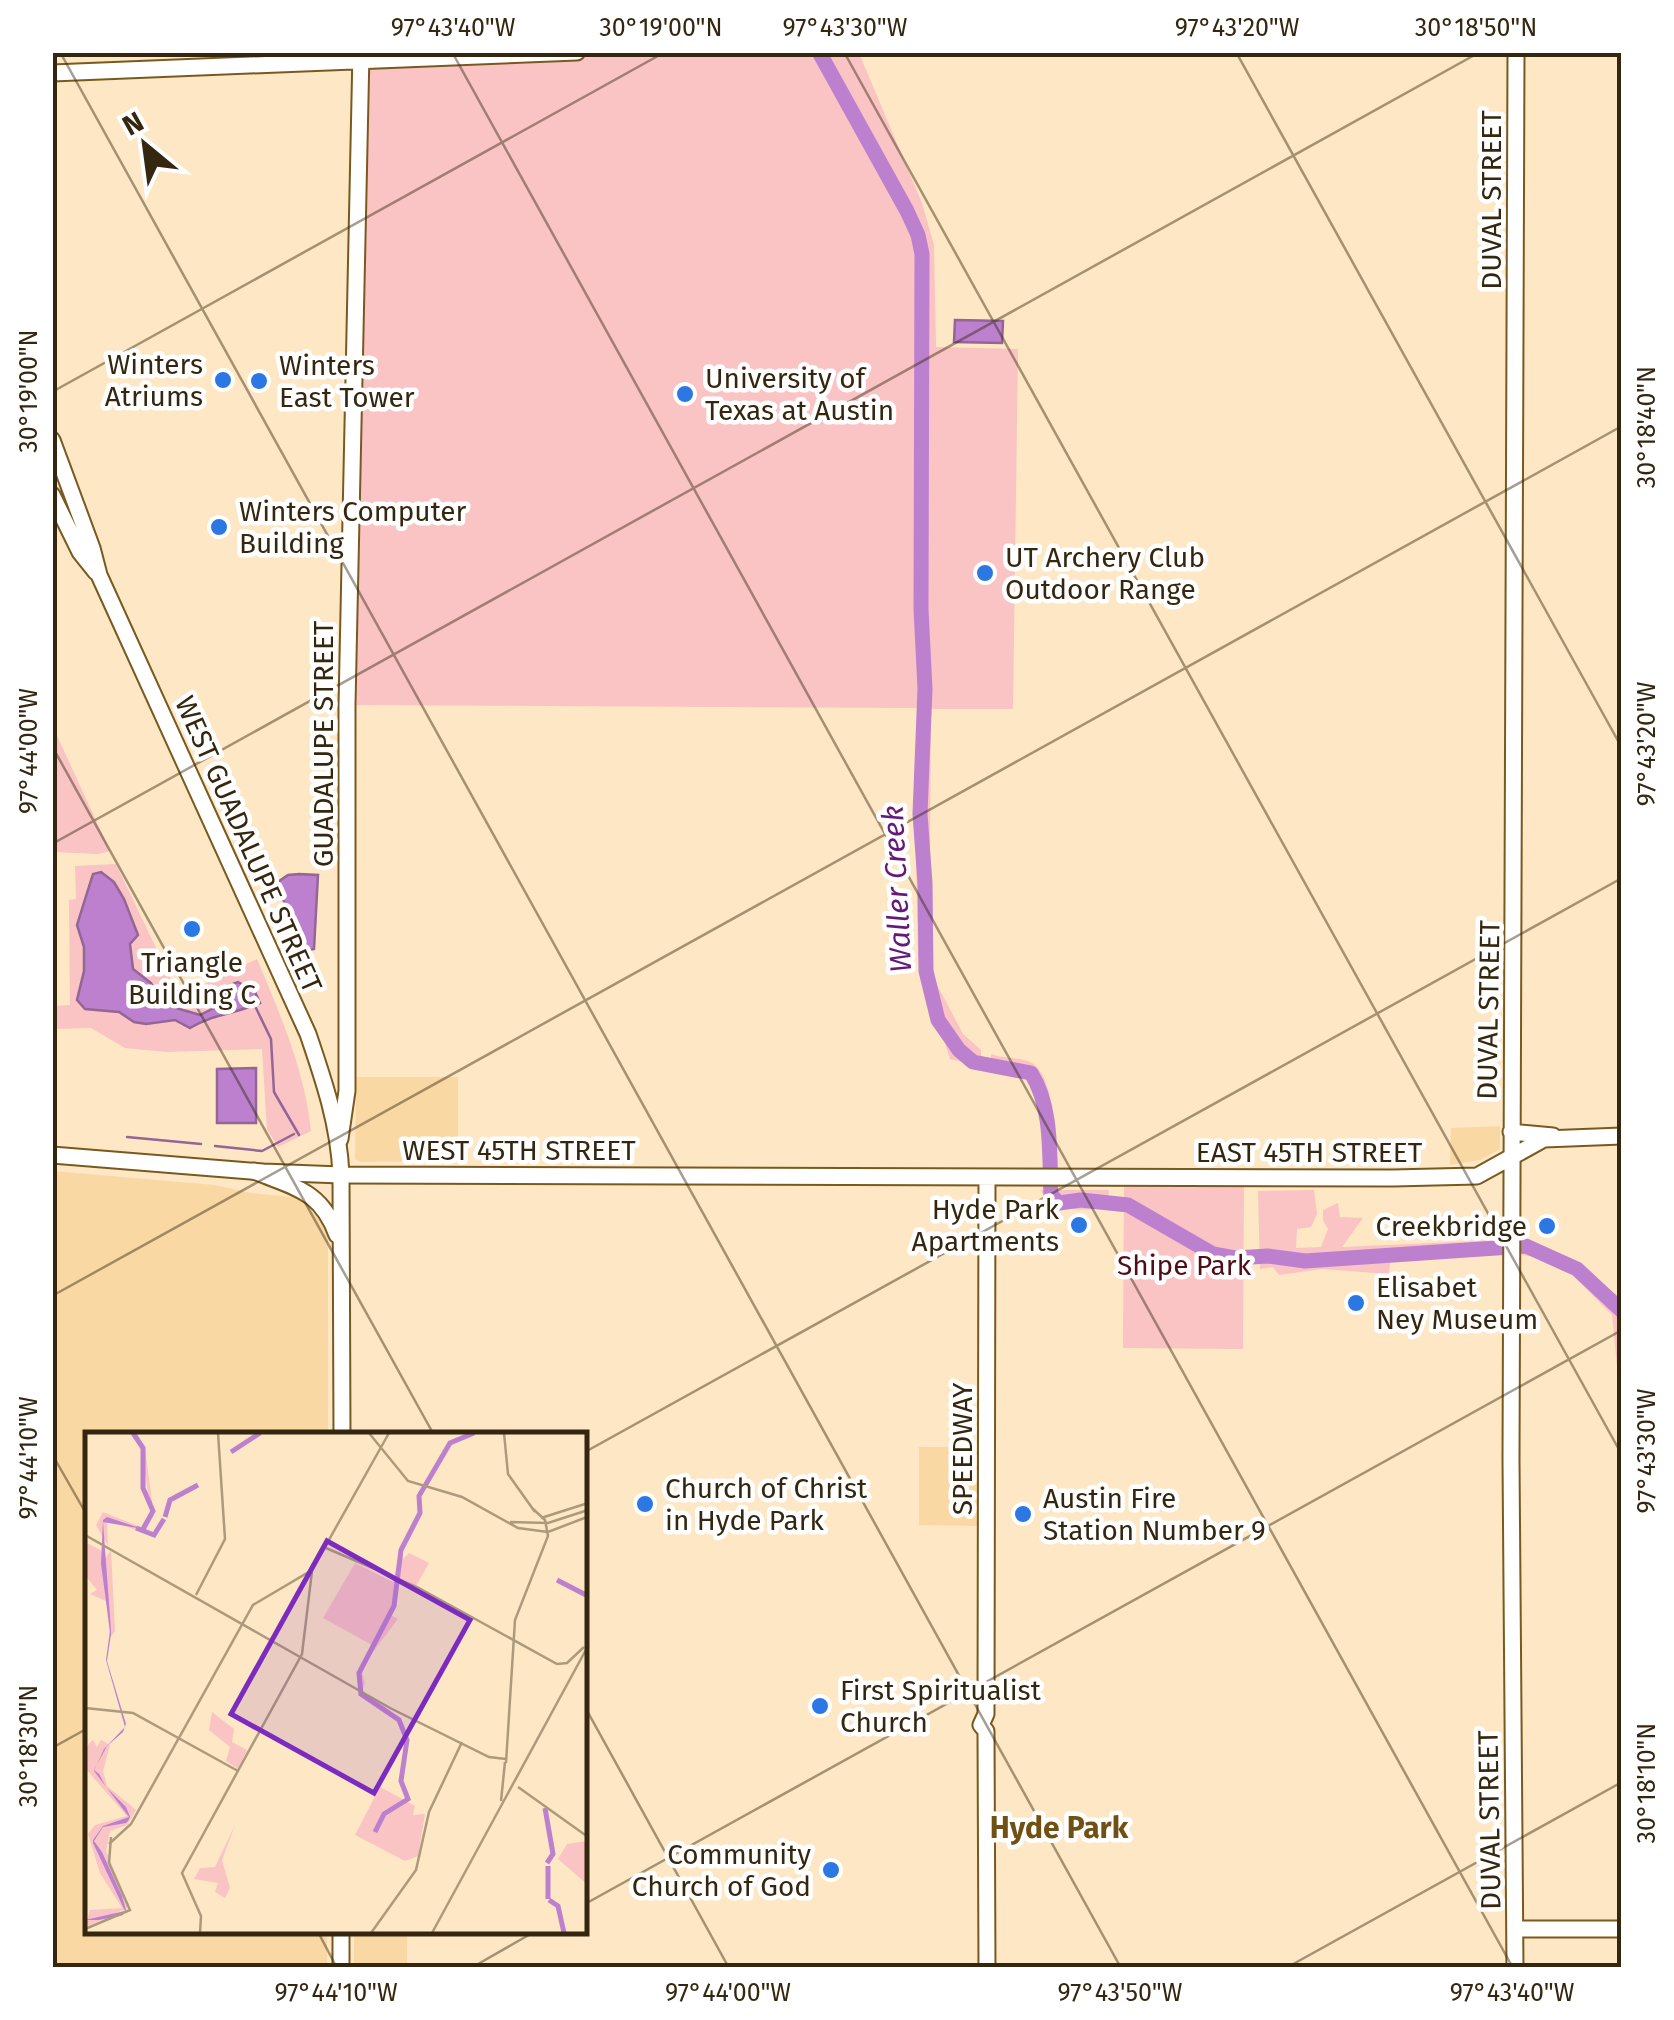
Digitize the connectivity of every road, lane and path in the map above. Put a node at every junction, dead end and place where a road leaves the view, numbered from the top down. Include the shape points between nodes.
1 (577, 52) edge
2 (1516, 52) edge
3 (360, 57) edge
4 (52, 73) edge
5 (52, 440) edge
6 (52, 494) edge
7 (99, 575) junction
8 (1512, 1132) junction
9 (1622, 1136) edge
10 (1557, 1137) junction
11 (340, 1140) junction
12 (52, 1154) edge
13 (1511, 1156) junction
14 (254, 1172) junction
15 (341, 1175) junction
16 (1477, 1176) junction
17 (987, 1177) junction
18 (1511, 1193) junction
19 (342, 1248) junction
20 (342, 1432) edge
21 (1515, 1929) junction
22 (1622, 1929) edge
23 (341, 1935) edge
24 (341, 1968) edge
25 (987, 1968) edge
26 (1516, 1968) edge

1 - 3 street
2 - 8 street, DUVAL STREET
3 - 4 street
3 - 11 street, GUADALUPE STREET via 348,1091
5 - 7 street, WEST GUADALUPE STREET
6 - 7 street, WEST GUADALUPE STREET
7 - 11 street, WEST GUADALUPE STREET via 308,1034
8 - 10 street
8 - 13 street, DUVAL STREET
9 - 10 street
10 - 13 street
11 - 15 street, GUADALUPE STREET
12 - 14 street, WEST 45TH STREET
13 - 16 street
13 - 18 street, DUVAL STREET
14 - 15 street, WEST 45TH STREET
14 - 19 street via 316,1198
15 - 17 street, WEST 45TH STREET
15 - 19 street, GUADALUPE STREET
16 - 17 street, EAST 45TH STREET
16 - 18 street
17 - 25 street, SPEEDWAY
18 - 21 street, DUVAL STREET
19 - 20 street, GUADALUPE STREET
21 - 22 street
21 - 26 street, DUVAL STREET
23 - 24 street

